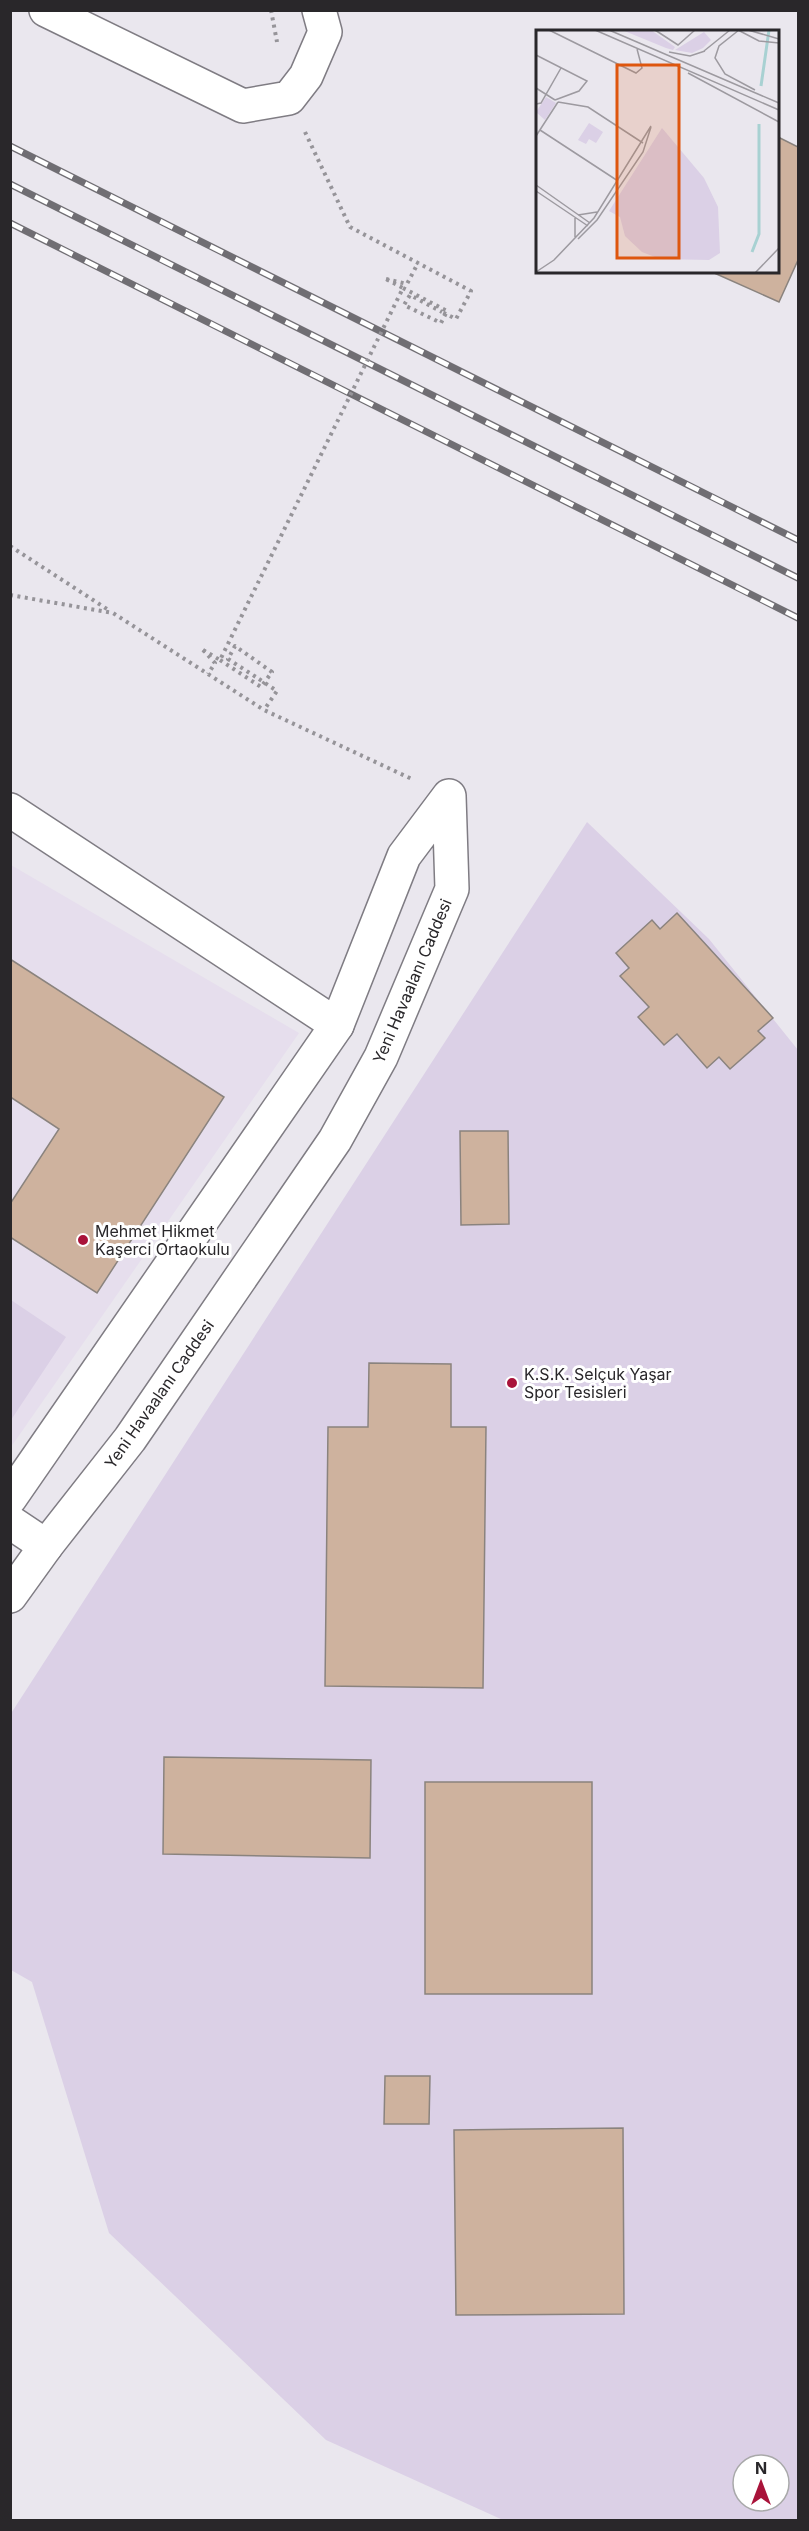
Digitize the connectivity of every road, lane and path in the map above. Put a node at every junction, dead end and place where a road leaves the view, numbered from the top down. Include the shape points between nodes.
1 (46, 10) edge
2 (271, 10) edge
3 (319, 10) edge
4 (289, 98) junction
5 (418, 263) junction
6 (404, 288) junction
7 (10, 546) edge
8 (10, 595) edge
9 (113, 613) junction
10 (220, 660) junction
11 (208, 674) junction
12 (264, 710) junction
13 (449, 796) junction
14 (10, 810) edge
15 (337, 1025) junction
16 (10, 1498) edge
17 (10, 1522) edge
18 (46, 1546) junction
19 (10, 1596) edge

1 - 4 street via 243,106
2 - 4 path
3 - 4 street via 325,32 306,76
4 - 5 path via 350,227
5 - 6 path, bridge via 407,284 386,279
5 - 6 path, bridge via 471,291 456,319 442,312 410,295 404,305 441,324 447,311
6 - 10 path, bridge
7 - 9 path
8 - 9 path
9 - 11 path
10 - 11 path, bridge via 202,650 215,663
10 - 12 path, bridge via 261,687 273,672 235,646 228,659 259,679 277,691
11 - 12 path
12 - 13 path
13 - 15 street via 404,856
13 - 18 street, Yeni Havaalanı Caddesi via 452,889 381,1056 335,1140 136,1430
14 - 15 street
15 - 16 street
17 - 18 street
18 - 19 street, Yeni Havaalanı Caddesi

